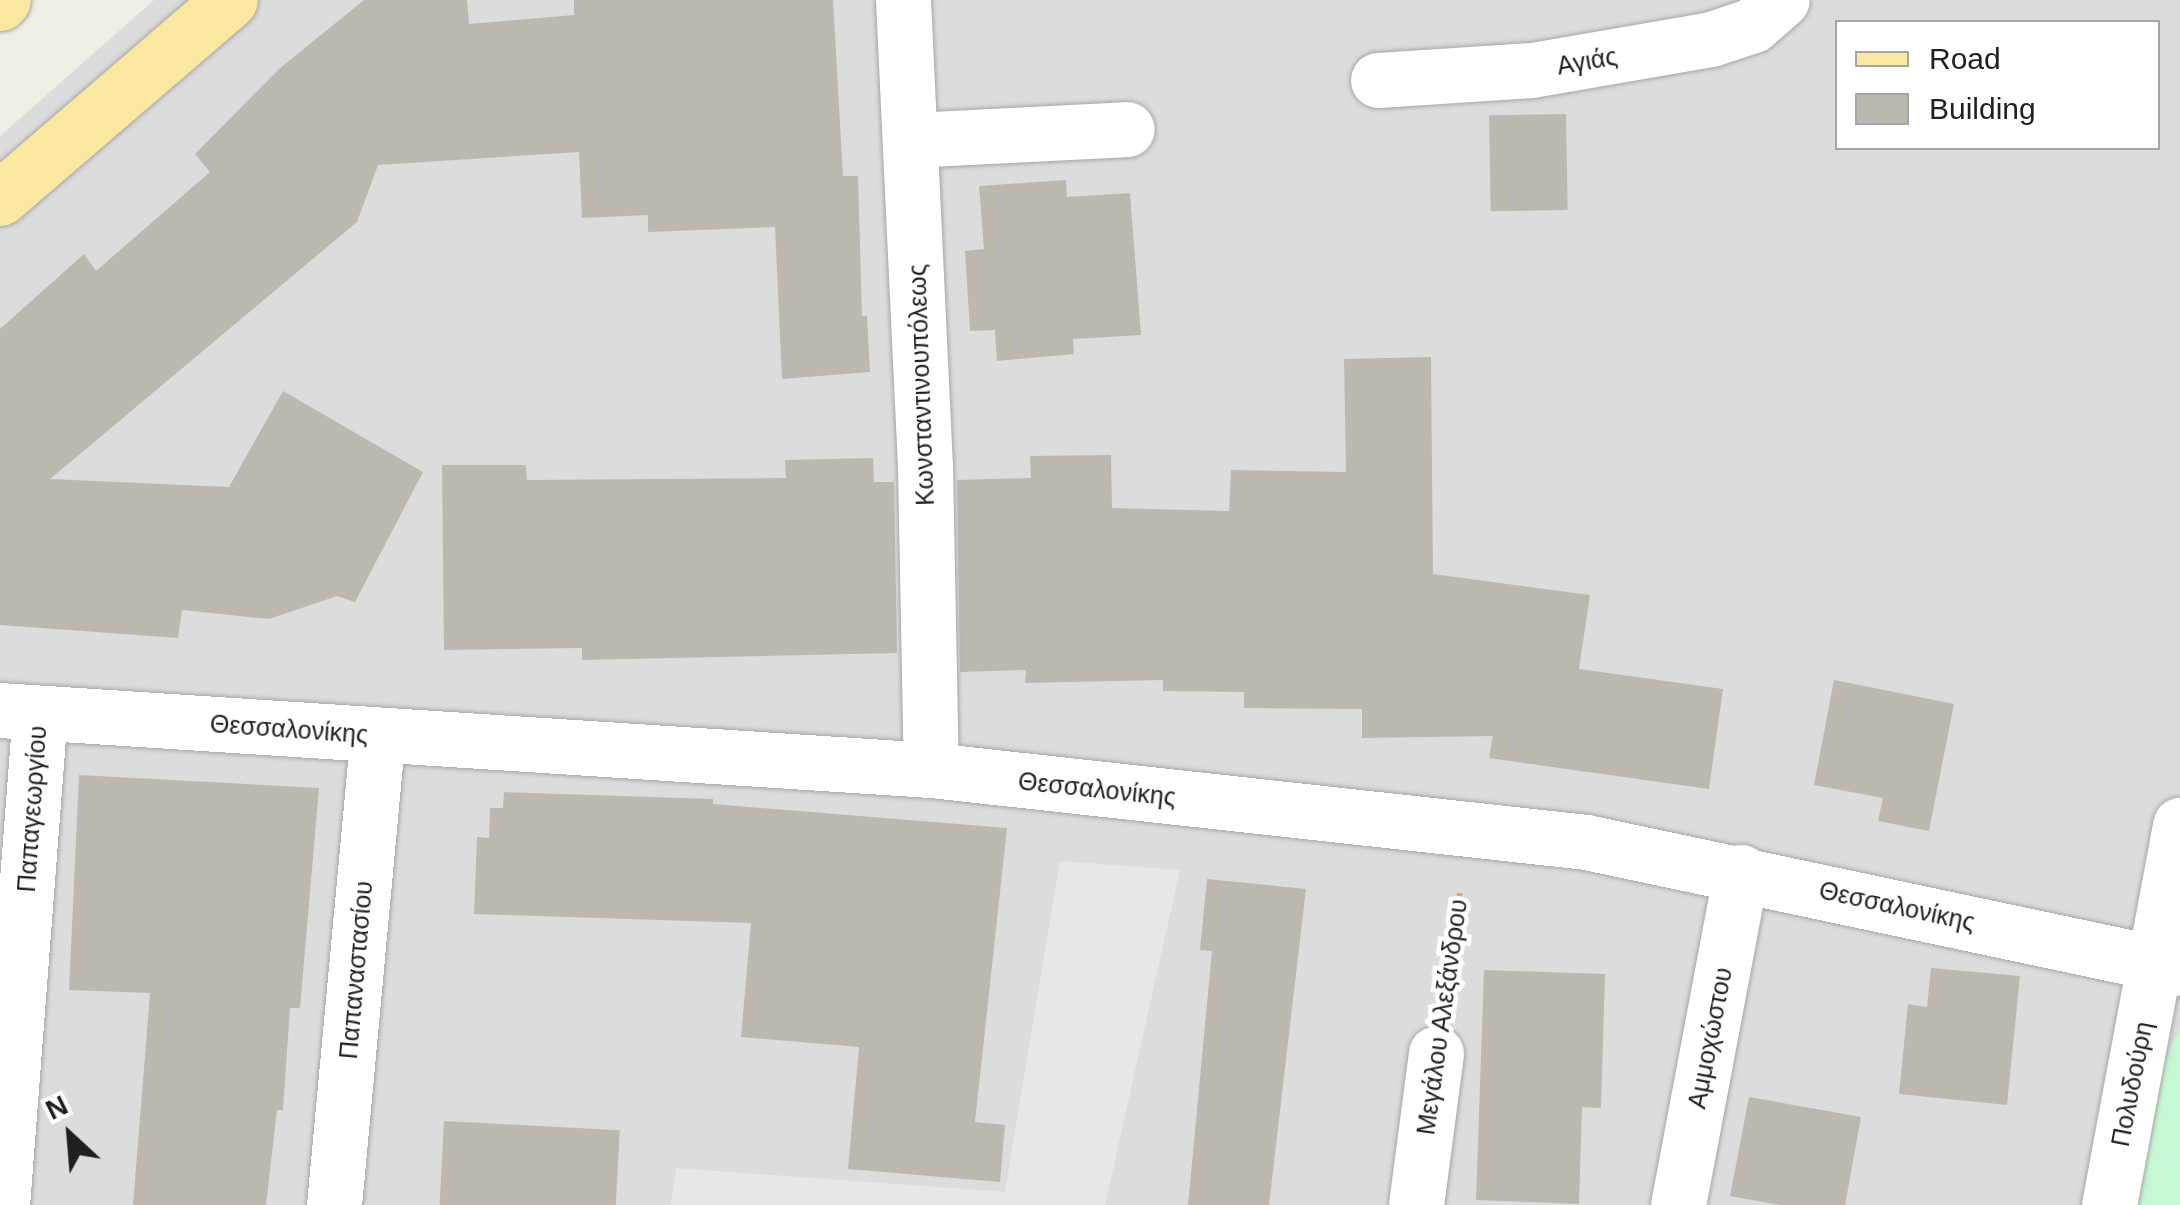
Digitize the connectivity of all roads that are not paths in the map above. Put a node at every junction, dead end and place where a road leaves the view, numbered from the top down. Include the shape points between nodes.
1 (230, 0) edge
2 (904, 0) edge
3 (1782, 0) edge
4 (1378, 80) dead end
5 (1127, 129) dead end
6 (911, 140) junction
7 (0, 198) edge
8 (20, 712) edge
9 (378, 735) junction
10 (930, 770) junction
11 (2180, 824) edge
12 (1741, 872) junction
13 (2167, 965) edge
14 (1436, 1052) road end
15 (2, 1205) edge
16 (334, 1205) edge
17 (1416, 1205) edge
18 (1678, 1205) edge
19 (2109, 1205) edge

1 - 7 main road
2 - 6 street, Κωνσταντινουπόλεως
3 - 4 street, Αγιάς via 1753,26 1710,39 1532,70
5 - 6 street
6 - 10 street, Κωνσταντινουπόλεως
8 - 9 street, Θεσσαλονίκης
8 - 15 street, Παπαγεωργίου
9 - 10 street, Θεσσαλονίκης
9 - 16 street, Παπαναστασίου
10 - 12 street, Θεσσαλονίκης via 1586,842
11 - 13 street, Πολυδούρη
12 - 13 street, Θεσσαλονίκης
12 - 18 street, Αμμοχώστου
13 - 19 street, Πολυδούρη
14 - 17 street, Μεγάλου Αλεξάνδρου

